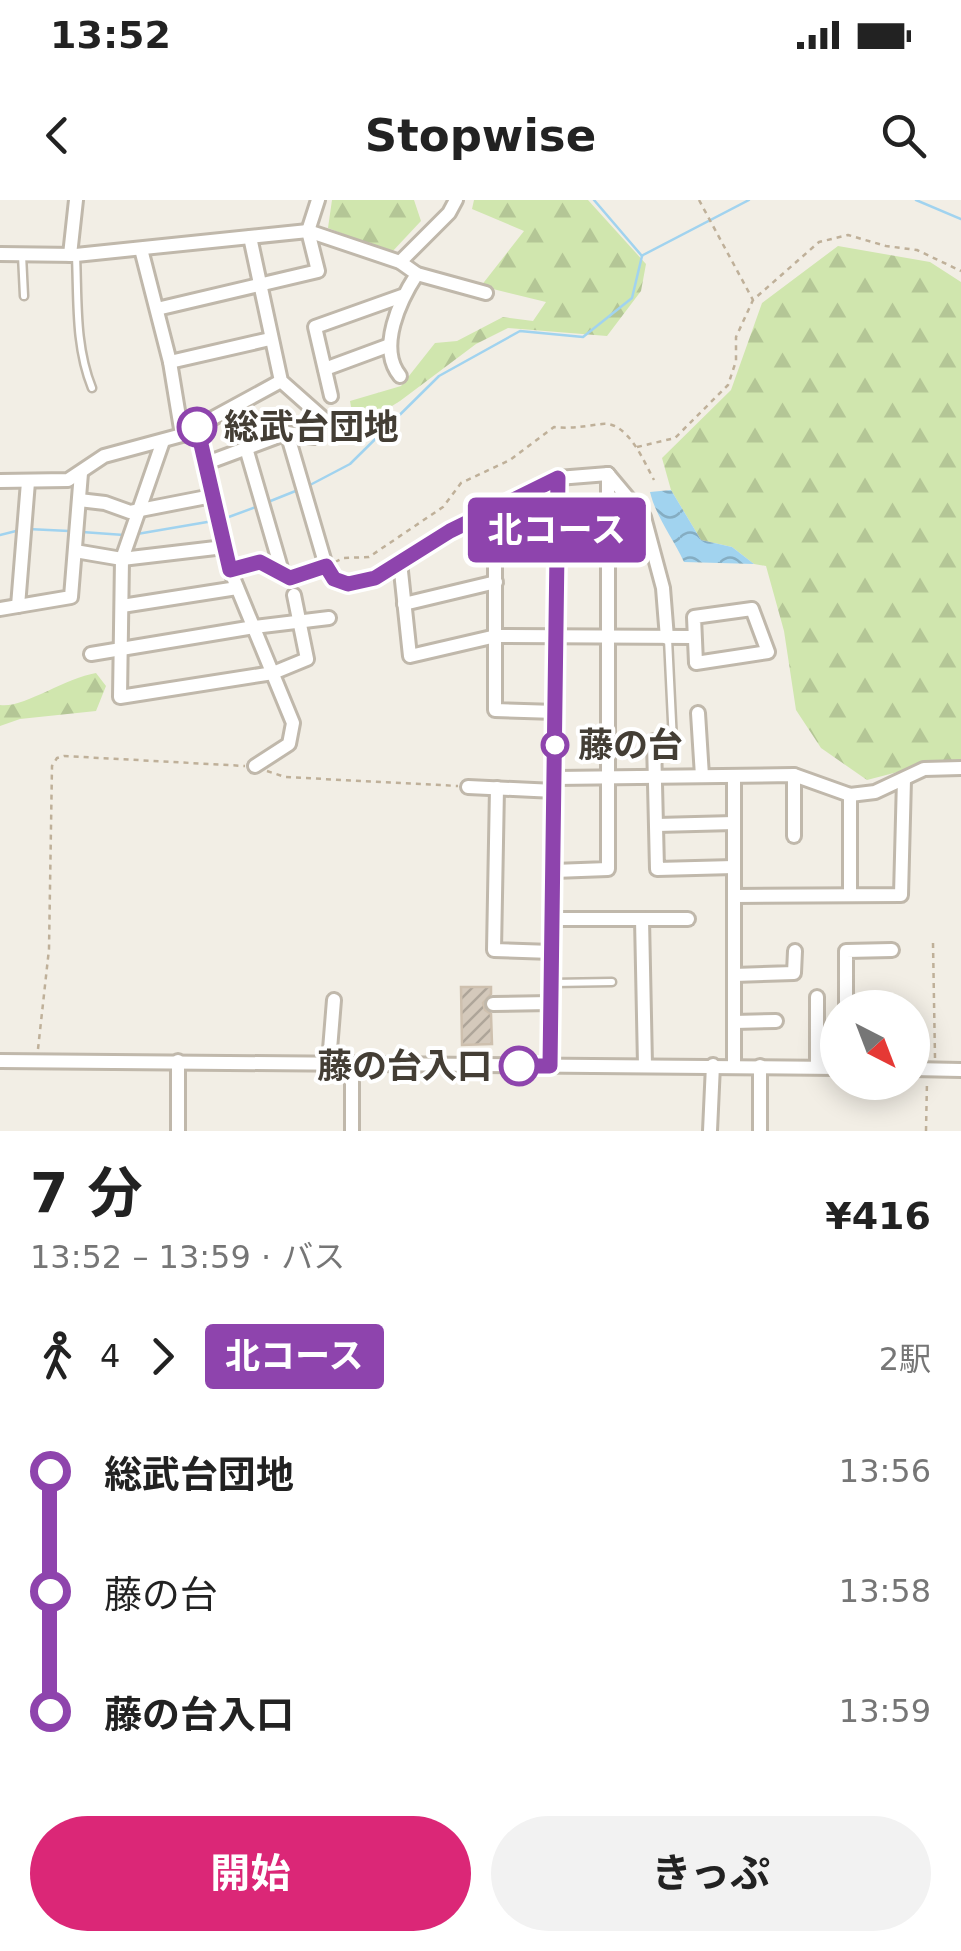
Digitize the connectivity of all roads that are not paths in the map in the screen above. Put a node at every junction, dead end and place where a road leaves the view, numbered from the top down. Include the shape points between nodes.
1 (76, 200) edge
2 (318, 200) edge
3 (456, 200) edge
4 (308, 231) junction
5 (250, 237) junction
6 (141, 249) junction
7 (0, 254) edge
8 (22, 254) junction
9 (73, 255) junction
10 (400, 262) junction
11 (417, 274) junction
12 (259, 285) junction
13 (486, 293) dead end
14 (24, 296) dead end
15 (402, 296) junction
16 (157, 309) junction
17 (270, 339) junction
18 (390, 346) junction
19 (170, 362) junction
20 (325, 369) junction
21 (400, 376) dead end
22 (281, 381) junction
23 (92, 388) dead end
24 (332, 396) dead end
25 (325, 420) dead end
26 (197, 427) junction
27 (287, 433) junction
28 (182, 435) junction
29 (315, 437) dead end
30 (163, 442) junction
31 (246, 448) junction
32 (204, 464) junction
33 (80, 473) junction
34 (608, 474) junction
35 (558, 478) junction
36 (0, 480) edge
37 (28, 482) junction
38 (212, 496) junction
39 (78, 500) junction
40 (495, 509) junction
41 (138, 511) junction
42 (224, 547) junction
43 (75, 550) junction
44 (122, 559) junction
45 (400, 562) junction
46 (326, 566) junction
47 (230, 570) junction
48 (283, 575) junction
49 (496, 582) junction
50 (237, 588) junction
51 (294, 596) dead end
52 (404, 604) junction
53 (18, 606) junction
54 (122, 606) junction
55 (0, 609) edge
56 (329, 618) dead end
57 (299, 621) junction
58 (254, 627) junction
59 (496, 636) junction
60 (556, 637) junction
61 (694, 637) junction
62 (608, 638) junction
63 (668, 638) junction
64 (120, 651) junction
65 (91, 654) dead end
66 (273, 673) junction
67 (556, 712) junction
68 (698, 712) dead end
69 (654, 742) dead end
70 (673, 742) dead end
71 (256, 766) road end
72 (961, 768) edge
73 (794, 775) junction
74 (702, 776) junction
75 (734, 776) junction
76 (611, 778) junction
77 (656, 778) junction
78 (904, 779) junction
79 (555, 784) junction
80 (468, 787) road end
81 (497, 788) junction
82 (850, 795) junction
83 (734, 823) junction
84 (656, 824) junction
85 (794, 836) dead end
86 (734, 867) junction
87 (554, 871) junction
88 (850, 895) junction
89 (734, 896) junction
90 (553, 919) junction
91 (642, 919) junction
92 (688, 919) dead end
93 (892, 950) dead end
94 (795, 951) dead end
95 (552, 952) junction
96 (734, 975) junction
97 (612, 982) dead end
98 (551, 983) junction
99 (846, 990) edge
100 (817, 997) dead end
101 (334, 1000) dead end
102 (551, 1003) junction
103 (492, 1004) dead end
104 (776, 1021) dead end
105 (734, 1022) junction
106 (0, 1060) edge
107 (178, 1061) junction
108 (329, 1062) junction
109 (352, 1063) junction
110 (734, 1064) junction
111 (645, 1065) junction
112 (713, 1065) junction
113 (550, 1066) junction
114 (760, 1066) junction
115 (817, 1067) junction
116 (820, 1067) edge
117 (930, 1069) edge
118 (961, 1070) edge
119 (178, 1131) edge
120 (352, 1131) edge
121 (710, 1131) edge
122 (760, 1131) edge

1 - 9 street
2 - 4 street
3 - 10 street
4 - 5 street
4 - 10 street
4 - 12 street via 318,272
5 - 6 street
5 - 12 street
6 - 9 street
6 - 16 street
7 - 8 street
8 - 9 street
8 - 14 lane
9 - 23 lane via 83,365
10 - 11 street
11 - 13 street
11 - 15 street
12 - 16 street
12 - 17 street
15 - 18 street
15 - 20 street via 315,326
16 - 19 street
17 - 19 street
17 - 22 street
18 - 20 street
18 - 21 street
19 - 28 street
20 - 24 street
22 - 25 street
22 - 26 street
26 - 28 street
26 - 32 street
27 - 29 street
27 - 31 street
27 - 46 street
28 - 30 street
30 - 33 street via 104,456
30 - 41 street
31 - 32 street
31 - 48 street
32 - 38 street
33 - 37 street
33 - 39 street
34 - 35 street
34 - 62 street
34 - 63 street via 644,518
35 - 40 street
35 - 60 street
36 - 37 street
37 - 53 street
38 - 41 street
38 - 42 street
39 - 41 street
39 - 43 street
40 - 45 street
40 - 49 street
41 - 44 street
42 - 44 street
42 - 47 street
43 - 44 street
43 - 53 street via 71,596
44 - 54 street
45 - 46 street via 348,584
45 - 52 street
46 - 48 street
47 - 48 street via 260,562
47 - 50 street
49 - 52 street
49 - 59 street
50 - 54 street
50 - 58 street
51 - 57 street
52 - 59 street via 410,656
53 - 55 street
54 - 64 street
56 - 57 street
57 - 58 street
57 - 66 street via 306,659
58 - 64 street
58 - 66 street
59 - 60 street
59 - 67 street via 495,710
60 - 62 street
60 - 67 street
61 - 61 street via 696,663 768,652 752,609 694,618
61 - 63 street
62 - 63 street
62 - 76 street
63 - 70 lane
64 - 65 street
64 - 66 street via 120,697
66 - 71 street via 293,723 289,744
67 - 79 street
68 - 74 street
69 - 77 street
72 - 78 street via 924,769
73 - 75 street
73 - 82 street
73 - 85 street
74 - 75 street
74 - 77 street
75 - 83 street
76 - 77 street
76 - 79 street
76 - 87 street via 608,868
77 - 84 street
78 - 82 street
78 - 88 street via 900,895
79 - 81 street
79 - 87 street
80 - 81 street
81 - 95 street via 494,950
82 - 88 street
83 - 84 street
83 - 86 street
84 - 86 street via 657,869
86 - 89 street
87 - 90 street
88 - 89 street
89 - 96 street
90 - 91 street
90 - 95 street
91 - 92 street
91 - 111 street
93 - 99 street via 846,951
94 - 96 street via 794,973
95 - 98 street
96 - 105 street
97 - 98 lane
98 - 102 street
100 - 115 street
101 - 108 street
102 - 103 street
102 - 113 street
104 - 105 street
105 - 110 street
106 - 107 street
107 - 108 street
107 - 119 street
108 - 109 street
109 - 113 street
109 - 120 street
110 - 112 street
110 - 114 street
111 - 112 street
111 - 113 street
112 - 121 street
114 - 115 street
114 - 122 street
115 - 116 street
117 - 118 street

